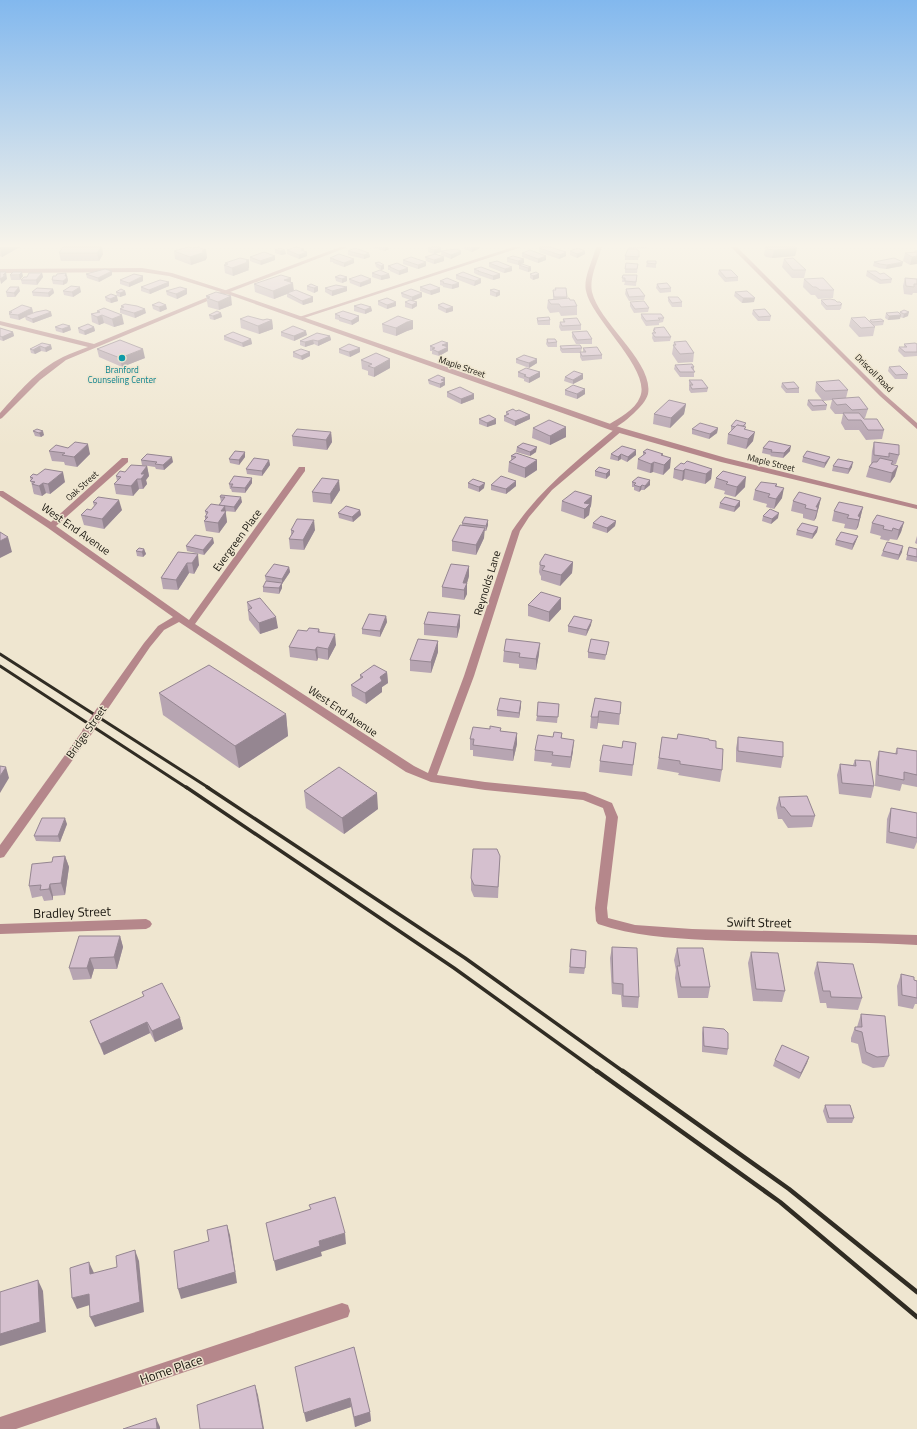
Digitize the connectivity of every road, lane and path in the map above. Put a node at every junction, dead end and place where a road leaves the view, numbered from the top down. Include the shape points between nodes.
1 (173, 314) edge
2 (287, 314) edge
3 (312, 314) edge
4 (601, 314) edge
5 (801, 314) edge
6 (299, 318) junction
7 (0, 324) edge
8 (94, 346) junction
9 (917, 415) edge
10 (0, 417) edge
11 (909, 418) junction
12 (917, 427) edge
13 (615, 429) junction
14 (125, 460) dead end
15 (302, 469) dead end
16 (0, 492) edge
17 (917, 507) edge
18 (51, 526) junction
19 (179, 618) junction
20 (190, 625) junction
21 (431, 778) junction
22 (0, 854) edge
23 (602, 921) joint
24 (146, 924) dead end
25 (0, 929) edge
26 (917, 940) edge
27 (342, 1311) dead end
28 (0, 1426) edge

1 - 8 street
2 - 6 street, Maple Street
3 - 6 street
4 - 13 street, Reynolds Lane via 636,364 646,384 645,395 639,404
5 - 11 street, Driscoll Road
6 - 13 street, Maple Street
7 - 8 street
8 - 10 street via 50,367 34,380
9 - 11 street
11 - 12 street, Driscoll Road
13 - 17 street, Maple Street via 724,460
13 - 21 street, Reynolds Lane via 547,492 525,516 516,531 469,676
14 - 18 street, Oak Street
15 - 20 street, Evergreen Place
16 - 18 street, West End Avenue
18 - 19 street, West End Avenue
19 - 20 street, West End Avenue
19 - 22 street, Bridge Street, bridge via 161,628 147,645
20 - 21 street, West End Avenue via 386,754
21 - 23 street, West End Avenue via 585,796 608,806 612,817 601,908
23 - 26 street, Swift Street via 614,926 643,931 744,937
24 - 25 street, Bradley Street
27 - 28 street, Home Place

